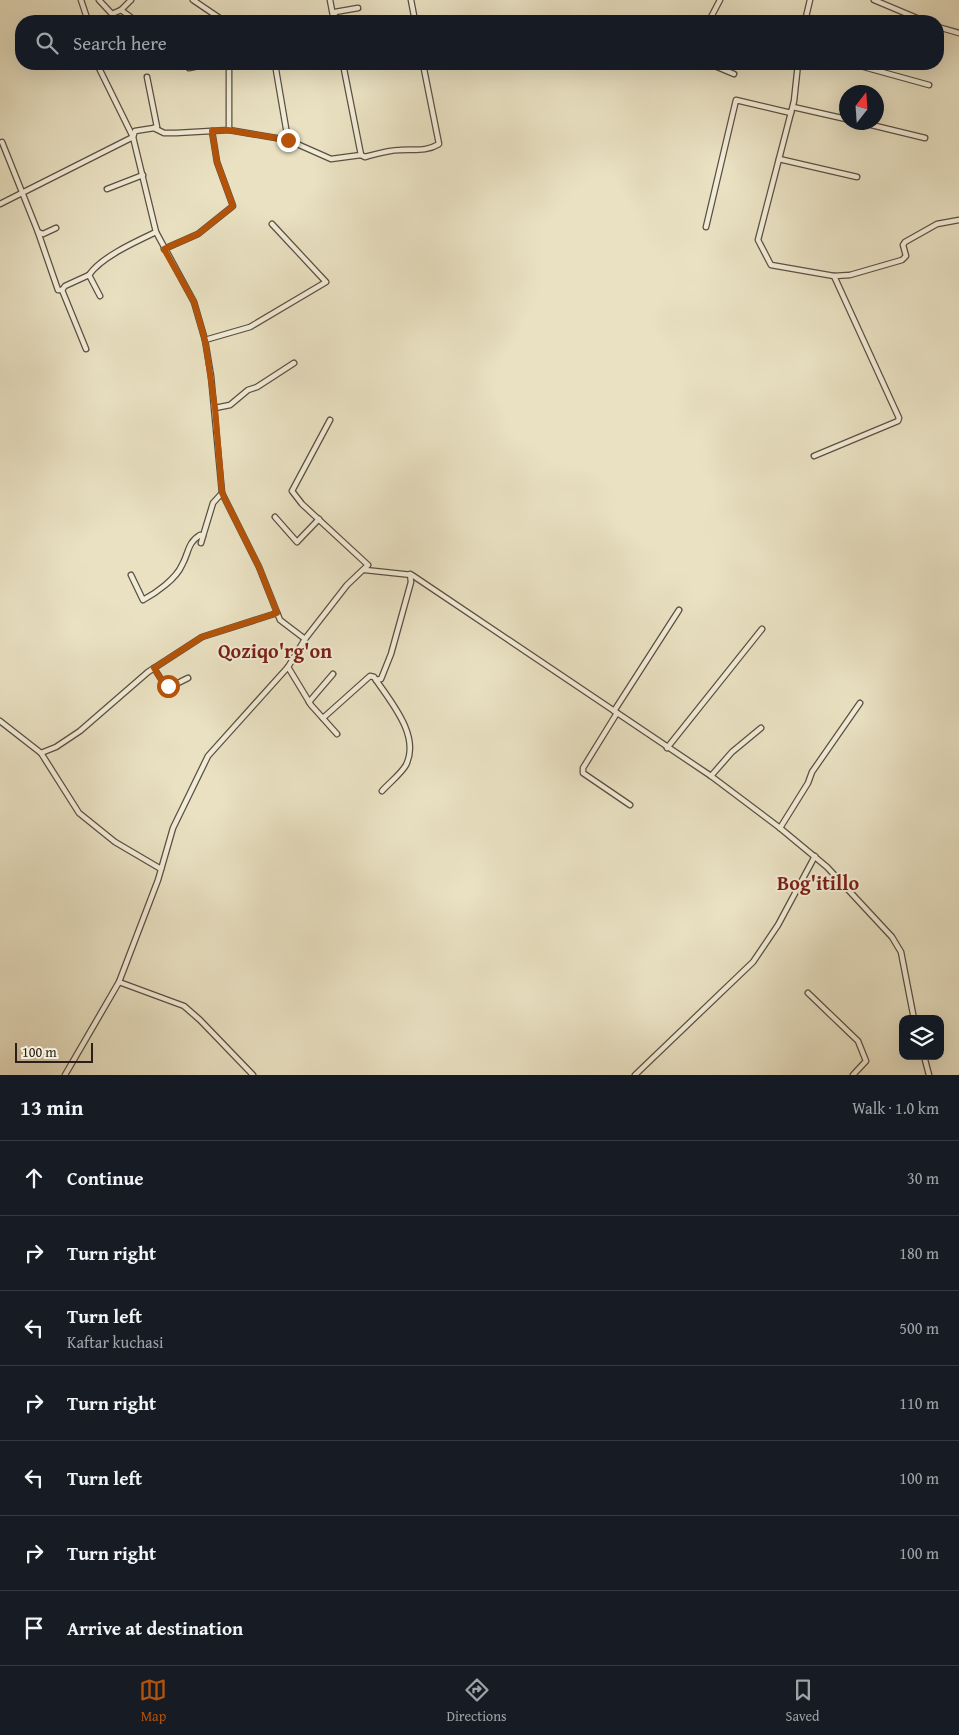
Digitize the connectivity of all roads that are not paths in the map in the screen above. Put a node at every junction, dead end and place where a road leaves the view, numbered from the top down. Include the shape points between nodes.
1 (82, 0) edge
2 (100, 0) edge
3 (131, 0) edge
4 (193, 0) edge
5 (330, 0) edge
6 (411, 0) edge
7 (720, 0) edge
8 (810, 0) edge
9 (874, 0) edge
10 (358, 8) dead end
11 (121, 10) junction
12 (86, 15) edge
13 (128, 15) edge
14 (215, 15) edge
15 (333, 15) edge
16 (335, 15) edge
17 (414, 15) edge
18 (712, 15) edge
19 (806, 15) edge
20 (910, 15) edge
21 (944, 29) edge
22 (959, 33) edge
23 (101, 70) edge
24 (229, 70) edge
25 (276, 70) edge
26 (344, 70) edge
27 (424, 70) edge
28 (724, 70) edge
29 (797, 70) edge
30 (875, 70) edge
31 (734, 74) dead end
32 (147, 77) dead end
33 (929, 85) dead end
34 (793, 107) junction
35 (791, 113) junction
36 (839, 118) edge
37 (154, 128) junction
38 (884, 128) edge
39 (228, 130) junction
40 (212, 131) junction
41 (133, 137) junction
42 (925, 138) dead end
43 (288, 140) junction
44 (2, 142) dead end
45 (361, 155) junction
46 (779, 159) junction
47 (143, 175) junction
48 (858, 177) dead end
49 (107, 189) dead end
50 (23, 192) junction
51 (0, 204) edge
52 (959, 220) edge
53 (272, 224) dead end
54 (706, 227) dead end
55 (56, 228) dead end
56 (38, 232) junction
57 (156, 232) junction
58 (164, 249) junction
59 (89, 275) junction
60 (834, 276) junction
61 (62, 290) junction
62 (100, 296) dead end
63 (205, 340) junction
64 (86, 349) dead end
65 (294, 363) dead end
66 (215, 408) junction
67 (330, 420) dead end
68 (814, 456) dead end
69 (222, 493) junction
70 (275, 517) dead end
71 (319, 519) junction
72 (204, 536) junction
73 (201, 544) dead end
74 (365, 570) junction
75 (410, 574) junction
76 (131, 575) dead end
77 (679, 610) dead end
78 (277, 613) junction
79 (762, 629) dead end
80 (306, 639) junction
81 (288, 667) junction
82 (154, 668) junction
83 (333, 674) dead end
84 (188, 678) dead end
85 (376, 680) junction
86 (309, 702) junction
87 (860, 703) dead end
88 (615, 712) junction
89 (323, 718) junction
90 (0, 721) edge
91 (761, 728) dead end
92 (337, 734) dead end
93 (667, 748) junction
94 (41, 753) junction
95 (711, 776) junction
96 (382, 791) dead end
97 (630, 805) dead end
98 (780, 828) junction
99 (815, 856) junction
100 (161, 869) junction
101 (119, 982) junction
102 (808, 994) dead end
103 (913, 1015) edge
104 (925, 1060) edge
105 (64, 1075) edge
106 (252, 1075) edge
107 (635, 1075) edge
108 (853, 1075) edge
109 (929, 1075) edge

1 - 12 street
2 - 11 street via 112,14
3 - 11 street
4 - 14 street
5 - 15 street
6 - 17 street
7 - 18 street
8 - 19 street
9 - 20 street
10 - 16 street via 335,12
11 - 13 street
21 - 22 street
23 - 41 street
24 - 39 street
25 - 43 street
26 - 45 street
27 - 45 street via 439,144 415,151
28 - 31 street
29 - 34 street
30 - 33 street
32 - 37 street
34 - 35 street
34 - 36 street
35 - 46 street
35 - 54 street via 736,100
37 - 40 street via 164,133
37 - 41 street via 135,131
38 - 42 street
39 - 40 street
39 - 43 street
40 - 58 street via 217,162 233,206 198,234
41 - 47 street
41 - 50 street
43 - 45 street via 331,159
44 - 50 street
46 - 48 street
46 - 60 street via 758,240 771,265
47 - 49 street
47 - 57 street
50 - 51 street
50 - 56 street
52 - 60 street via 936,224 905,242 906,256 902,260 850,275
53 - 63 street via 326,282 250,327
55 - 56 street via 43,234
56 - 61 street via 58,290
57 - 58 street
57 - 59 street via 122,250
58 - 63 street via 194,302
59 - 61 street
59 - 62 street
60 - 68 street via 900,418
61 - 64 street
63 - 66 street
65 - 66 street via 248,390 230,405
66 - 69 street
67 - 71 street via 292,491
69 - 72 street via 214,503
69 - 78 street via 259,567
70 - 71 street via 297,542
71 - 74 street via 364,560 368,565
72 - 73 street
72 - 76 street via 191,541 182,566 146,599 143,600
74 - 75 street
74 - 80 street via 347,585
75 - 85 street via 411,582 391,654 381,679
75 - 88 street
77 - 88 street
78 - 80 street via 280,620
78 - 82 street via 202,637
79 - 93 street
80 - 81 street
81 - 86 street
81 - 100 street via 208,756 173,828
82 - 84 street via 166,687
82 - 94 street via 80,731
83 - 86 street
85 - 89 street via 370,676
85 - 96 street via 404,721 408,742 406,765
86 - 89 street
87 - 98 street via 812,772
88 - 93 street
88 - 97 street via 582,773
89 - 92 street
90 - 94 street
91 - 95 street via 732,752
93 - 95 street
94 - 100 street via 79,813 115,842
95 - 98 street
98 - 99 street
99 - 103 street via 892,937 901,952
99 - 107 street via 778,925 753,962
100 - 101 street
101 - 105 street
101 - 106 street via 184,1006
102 - 108 street via 858,1041 866,1061
104 - 109 street

